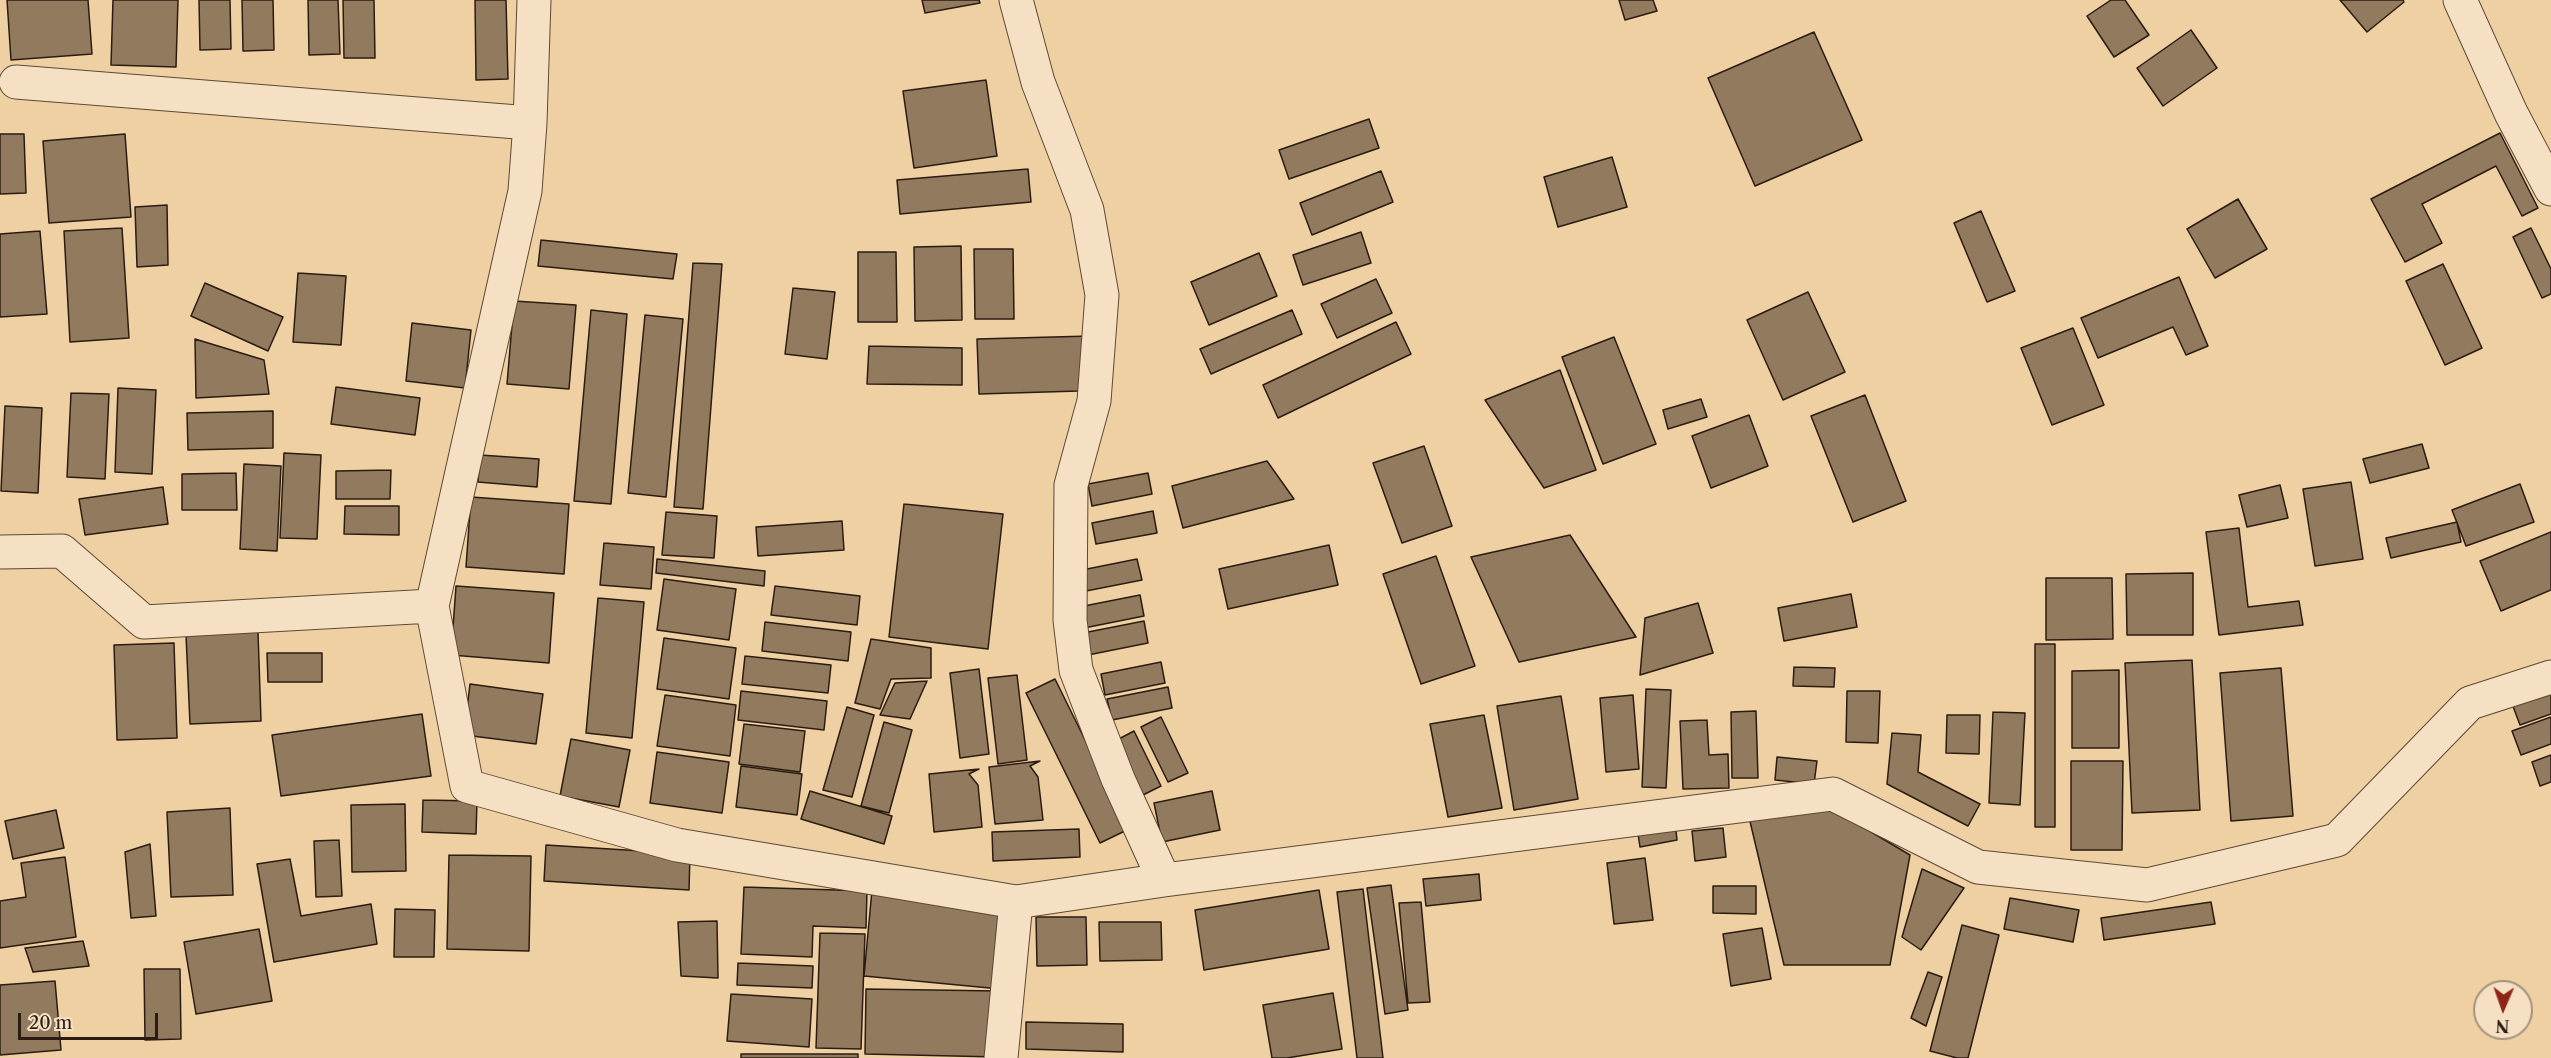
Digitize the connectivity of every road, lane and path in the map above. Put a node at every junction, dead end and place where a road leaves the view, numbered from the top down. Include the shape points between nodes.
1 (534, 0) edge
2 (1016, 0) edge
3 (2460, 0) edge
4 (16, 82) dead end
5 (530, 123) junction
6 (2551, 189) edge
7 (0, 552) edge
8 (432, 606) junction
9 (2551, 677) edge
10 (1164, 880) junction
11 (1016, 903) junction
12 (1001, 1058) edge

1 - 5 street
2 - 10 street via 1038,82 1088,210 1102,295 1094,401 1071,485 1070,620 1076,670 1118,779
3 - 6 street via 2511,114
4 - 5 street
5 - 8 street via 525,191
7 - 8 street via 62,551 144,622
8 - 11 street via 467,786 677,845
9 - 10 street via 2470,703 2337,840 2147,885 1978,867 1833,794
10 - 11 street
11 - 12 street

